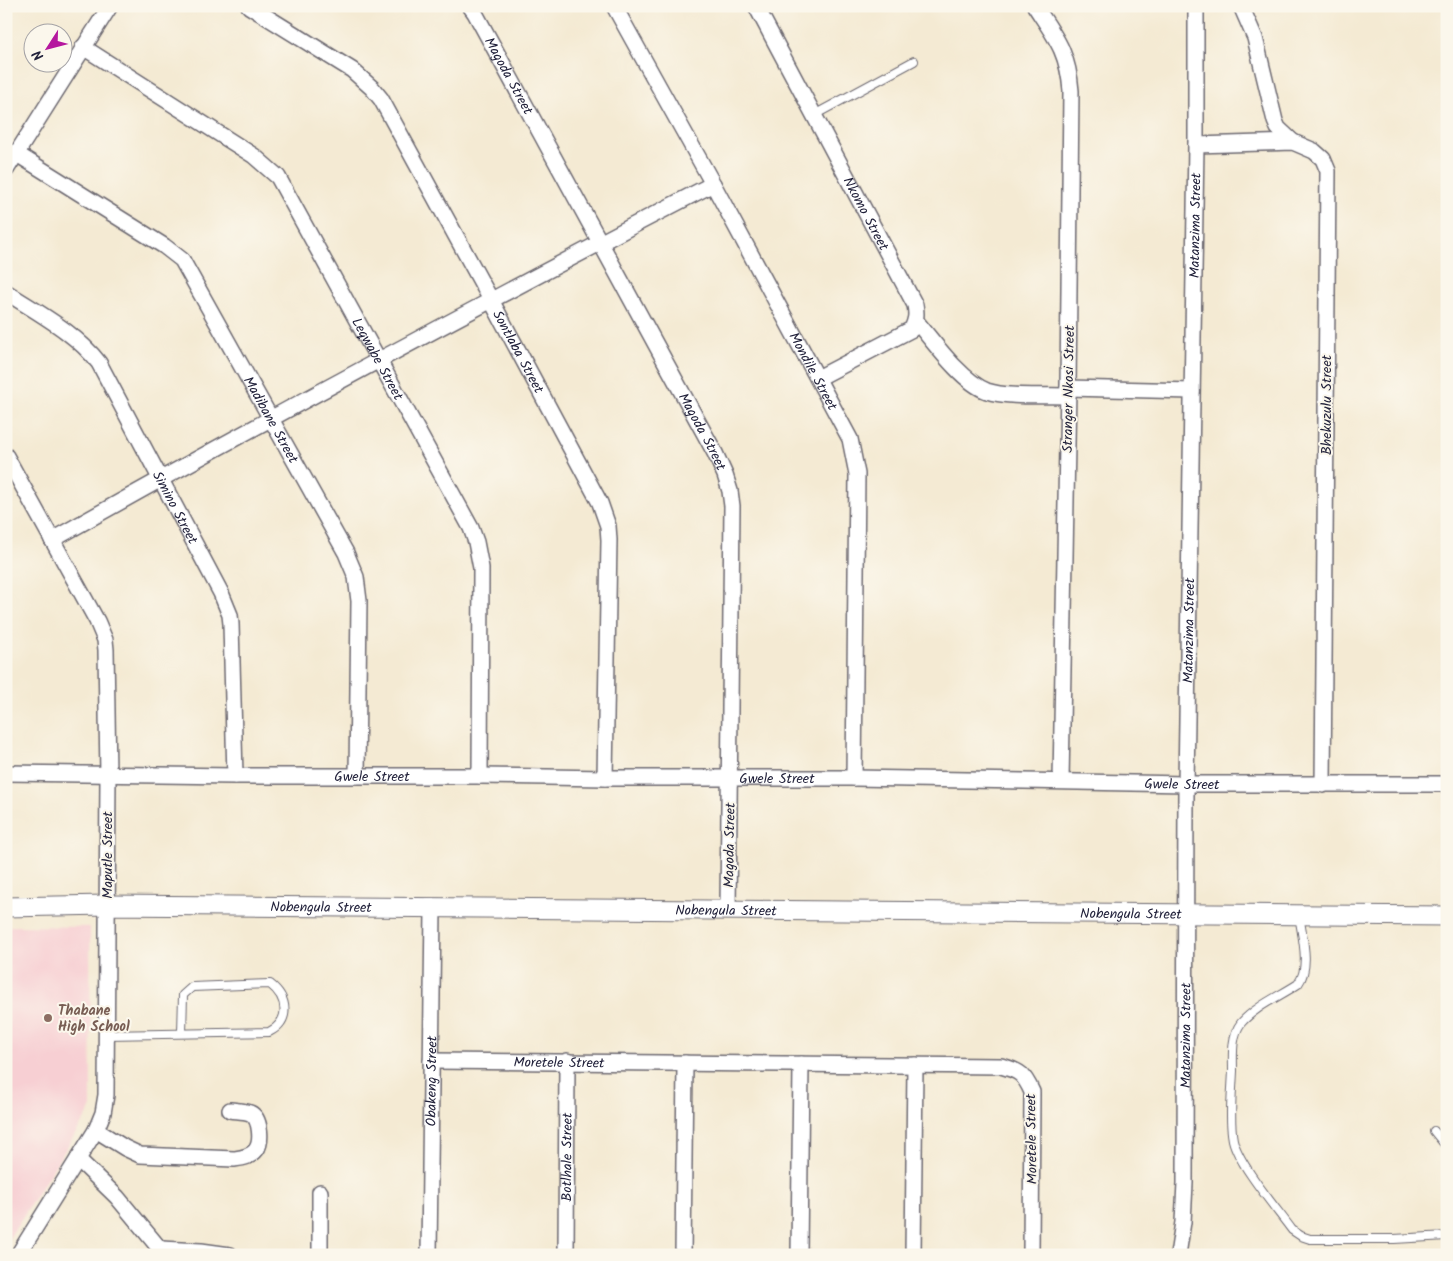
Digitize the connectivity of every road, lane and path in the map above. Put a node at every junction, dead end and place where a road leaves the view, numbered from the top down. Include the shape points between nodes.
1 (110, 6) edge
2 (249, 6) edge
3 (470, 6) edge
4 (614, 6) edge
5 (756, 6) edge
6 (1035, 6) edge
7 (1196, 6) edge
8 (1240, 6) edge
9 (83, 47) junction
10 (914, 61) dead end
11 (814, 115) junction
12 (1293, 142) junction
13 (1196, 145) junction
14 (17, 154) junction
15 (6, 170) edge
16 (713, 184) junction
17 (600, 242) junction
18 (6, 292) edge
19 (491, 300) junction
20 (916, 321) junction
21 (380, 361) junction
22 (818, 378) junction
23 (1192, 391) junction
24 (1068, 392) junction
25 (271, 419) junction
26 (6, 456) edge
27 (161, 478) junction
28 (52, 540) junction
29 (6, 773) edge
30 (108, 774) junction
31 (235, 776) junction
32 (358, 776) junction
33 (480, 776) junction
34 (605, 778) junction
35 (730, 778) junction
36 (854, 778) junction
37 (1061, 781) junction
38 (1186, 784) junction
39 (1447, 784) edge
40 (1323, 785) junction
41 (107, 905) junction
42 (6, 907) edge
43 (433, 908) junction
44 (728, 910) junction
45 (1185, 914) junction
46 (1299, 915) junction
47 (1447, 916) edge
48 (182, 1034) junction
49 (106, 1035) junction
50 (431, 1061) junction
51 (567, 1061) junction
52 (685, 1063) junction
53 (801, 1064) junction
54 (915, 1065) junction
55 (230, 1110) dead end
56 (96, 1130) junction
57 (1434, 1131) dead end
58 (1447, 1147) edge
59 (78, 1159) junction
60 (320, 1192) dead end
61 (1447, 1236) edge
62 (163, 1252) edge
63 (18, 1255) edge
64 (230, 1255) edge
65 (320, 1255) edge
66 (429, 1255) edge
67 (566, 1255) edge
68 (684, 1255) edge
69 (799, 1255) edge
70 (913, 1255) edge
71 (1031, 1255) edge
72 (1178, 1255) edge

1 - 9 street
2 - 19 street, Sontlaba Street via 352,70 372,88
3 - 17 street, Magoda Street
4 - 16 street, Mondile Street
5 - 11 street, Nkomo Street
6 - 24 street, Stranger Nkosi Street via 1057,39 1069,71
7 - 13 street, Matanzima Street
8 - 12 street via 1256,38 1274,121
9 - 14 street
9 - 21 street, Leqwabe Street via 254,156 278,177
10 - 11 lane
11 - 20 street, Nkomo Street via 915,305
12 - 13 street, Bhekuzulu Street
12 - 40 street, Bhekuzulu Street via 1314,151 1323,159 1328,171
13 - 23 street, Matanzima Street
14 - 15 street
14 - 25 street, Madibane Street via 182,260
16 - 17 street
16 - 22 street, Mondile Street
17 - 19 street
17 - 35 street, Magoda Street via 715,453 730,491
18 - 27 street, Simino Street via 90,352
19 - 21 street
19 - 34 street, Sontlaba Street via 600,504 608,526
20 - 22 street via 912,329 902,335
20 - 24 street via 958,371 987,391 1006,394
21 - 25 street
21 - 33 street, Leqwabe Street via 470,528 480,555
22 - 36 street, Mondile Street via 850,439 857,474
23 - 24 street
23 - 38 street, Matanzima Street
24 - 37 street, Stranger Nkosi Street
25 - 27 street
25 - 32 street, Madibane Street via 346,553 356,577 360,601
26 - 28 street, Maputle Street
27 - 28 street
27 - 31 street, Simino Street via 222,593 230,615
28 - 30 street, Maputle Street via 105,640
29 - 30 street, Gwele Street
30 - 31 street, Gwele Street
30 - 41 street, Maputle Street
31 - 32 street, Gwele Street
32 - 33 street, Gwele Street
33 - 34 street, Gwele Street
34 - 35 street, Gwele Street
35 - 36 street, Gwele Street
35 - 44 street, Magoda Street
36 - 37 street, Gwele Street
37 - 38 street, Gwele Street
38 - 40 street, Gwele Street
38 - 45 street, Matanzima Street
39 - 40 street, Gwele Street
41 - 42 street, Nobengula Street
41 - 43 street, Nobengula Street
41 - 49 street, Maputle Street
43 - 44 street, Nobengula Street
43 - 50 street, Obakeng Street
44 - 45 street, Nobengula Street
45 - 46 street, Nobengula Street
45 - 72 street, Matanzima Street via 1186,1183
46 - 47 street, Nobengula Street
46 - 61 lane via 1306,967 1304,976 1298,984 1250,1015 1236,1033 1232,1128 1237,1152 1292,1230 1301,1236 1310,1239 1394,1240
48 - 48 lane via 183,995 192,987 270,984 279,990 282,997 284,1017 278,1028 268,1032
48 - 49 lane
49 - 56 street, Maputle Street via 106,1095
50 - 51 street, Moretele Street
50 - 66 street, Obakeng Street
51 - 52 street, Moretele Street
51 - 67 street, Botlhale Street
52 - 53 street, Moretele Street
52 - 68 street
53 - 54 street, Moretele Street
53 - 69 street
54 - 70 street
54 - 71 street, Moretele Street via 1001,1066 1016,1070 1026,1078 1032,1092
55 - 56 street via 250,1113 260,1131 256,1151 243,1158 140,1154
56 - 59 street, Maputle Street
57 - 58 lane
59 - 62 street via 117,1196
59 - 63 street, Maputle Street
60 - 65 street
62 - 64 street via 201,1251

